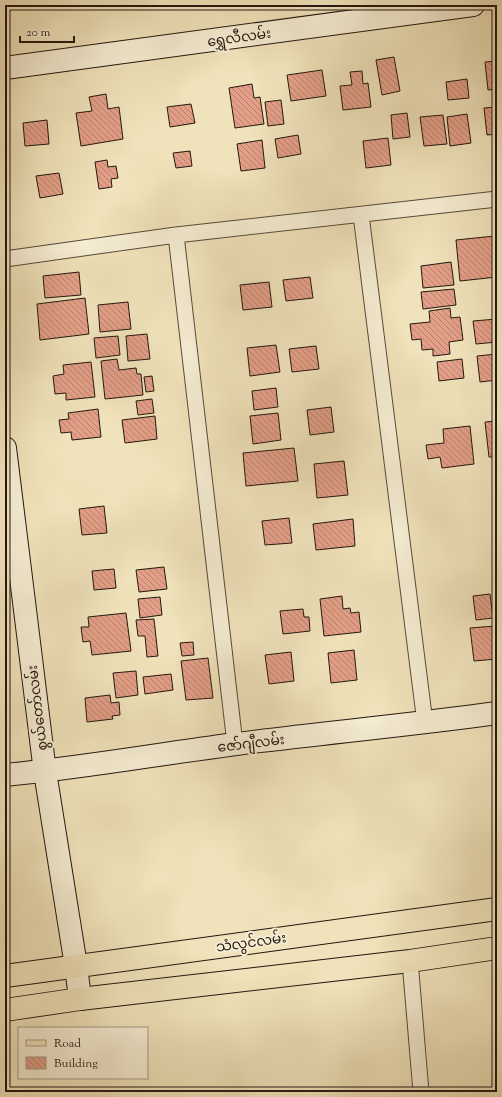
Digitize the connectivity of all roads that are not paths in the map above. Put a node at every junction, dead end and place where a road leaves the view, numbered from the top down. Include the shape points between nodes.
1 (473, 5) edge
2 (5, 68) edge
3 (497, 199) edge
4 (361, 215) junction
5 (176, 235) junction
6 (5, 259) edge
7 (5, 448) edge
8 (497, 713) edge
9 (425, 723) junction
10 (235, 744) junction
11 (45, 772) junction
12 (5, 775) edge
13 (497, 909) edge
14 (497, 948) edge
15 (410, 961) junction
16 (76, 966) junction
17 (5, 976) edge
18 (80, 999) junction
19 (5, 1010) edge
20 (421, 1092) edge

1 - 2 street, ရွှေလီလမ်း
3 - 4 street
4 - 5 street
4 - 9 street
5 - 6 street
5 - 10 street
7 - 11 street, စွယ်တော်လမ်း
8 - 9 street, ဇော်ဂျီလမ်း
9 - 10 street, ဇော်ဂျီလမ်း
10 - 11 street, ဇော်ဂျီလမ်း
11 - 12 street, ဇော်ဂျီလမ်း
11 - 16 street, စွယ်တော်လမ်း
13 - 16 main road, သံလွင်လမ်း
14 - 15 main road
15 - 18 main road
15 - 20 street
16 - 17 main road, သံလွင်လမ်း
16 - 18 street, စွယ်တော်လမ်း
18 - 19 main road

